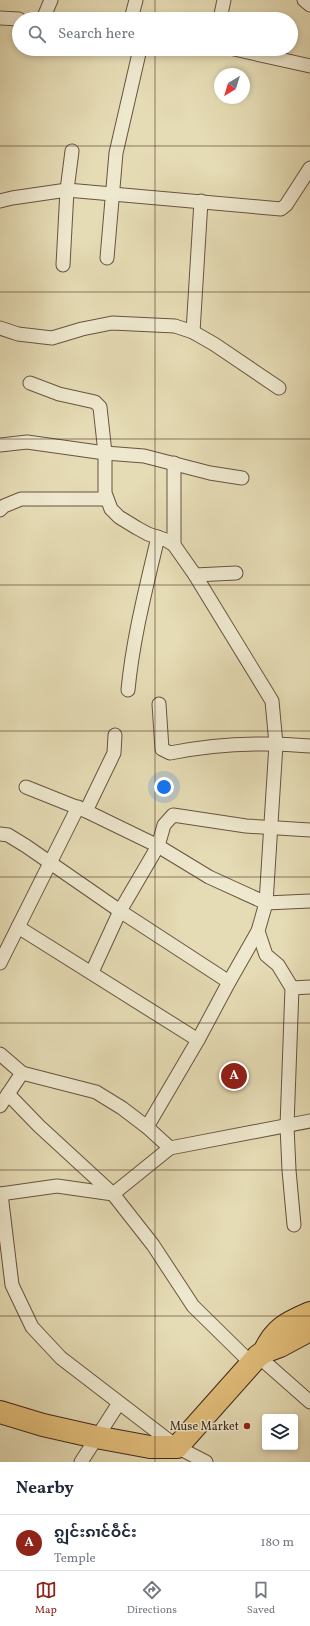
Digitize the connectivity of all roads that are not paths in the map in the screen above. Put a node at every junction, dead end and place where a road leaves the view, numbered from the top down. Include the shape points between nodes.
1 (51, 0) edge
2 (136, 0) edge
3 (224, 0) edge
4 (304, 0) edge
5 (310, 5) edge
6 (46, 12) edge
7 (133, 12) edge
8 (221, 12) edge
9 (0, 18) edge
10 (12, 19) edge
11 (138, 56) edge
12 (265, 56) edge
13 (310, 66) edge
14 (72, 151) dead end
15 (310, 168) edge
16 (68, 190) junction
17 (113, 194) junction
18 (0, 201) edge
19 (201, 201) junction
20 (107, 258) dead end
21 (63, 265) dead end
22 (0, 328) edge
23 (193, 332) junction
24 (30, 383) dead end
25 (279, 388) dead end
26 (0, 445) edge
27 (105, 453) junction
28 (174, 463) junction
29 (242, 478) dead end
30 (106, 499) junction
31 (0, 510) edge
32 (158, 537) junction
33 (174, 545) junction
34 (236, 573) dead end
35 (195, 575) junction
36 (128, 690) dead end
37 (159, 704) dead end
38 (115, 735) dead end
39 (276, 744) junction
40 (310, 746) edge
41 (26, 787) dead end
42 (82, 809) junction
43 (270, 826) junction
44 (310, 830) edge
45 (0, 834) edge
46 (158, 846) junction
47 (50, 862) junction
48 (310, 901) edge
49 (266, 903) junction
50 (120, 910) junction
51 (18, 928) junction
52 (258, 931) junction
53 (0, 963) edge
54 (92, 972) junction
55 (229, 982) junction
56 (310, 987) edge
57 (292, 988) junction
58 (198, 1040) junction
59 (0, 1054) edge
60 (22, 1073) junction
61 (8, 1094) junction
62 (0, 1106) edge
63 (310, 1121) edge
64 (147, 1126) junction
65 (287, 1126) junction
66 (170, 1148) junction
67 (0, 1194) edge
68 (113, 1194) junction
69 (294, 1225) dead end
70 (310, 1313) edge
71 (310, 1330) edge
72 (258, 1357) junction
73 (310, 1402) edge
74 (119, 1403) junction
75 (0, 1412) edge
76 (96, 1437) junction
77 (177, 1447) junction
78 (81, 1462) edge
79 (206, 1462) edge

1 - 6 street
2 - 7 street
3 - 8 street
4 - 5 street
9 - 10 street
11 - 17 street via 116,153
12 - 13 street
14 - 16 street
15 - 19 street via 286,205 281,208
16 - 17 street
16 - 18 street
16 - 21 street
17 - 19 street
17 - 20 street
19 - 23 street
22 - 23 street via 18,334 52,338 112,323 175,326
23 - 25 street
24 - 27 street via 59,394 95,402 102,411
26 - 27 street via 27,442
27 - 28 street via 144,456
27 - 30 street
28 - 29 street via 210,473
28 - 33 street
30 - 31 street via 21,499
30 - 32 street via 119,517
32 - 33 street
32 - 36 street via 139,619
33 - 35 street
34 - 35 street
35 - 39 street via 272,701
37 - 39 street via 162,749 166,752 199,747
38 - 42 street via 114,754
39 - 40 street
39 - 43 street
41 - 42 street
42 - 46 street
42 - 47 street
43 - 44 street
43 - 46 street via 246,826 173,815 164,825
43 - 49 street
45 - 47 street via 8,835
46 - 49 street via 209,877
46 - 50 street
47 - 50 street
47 - 51 street
48 - 49 street
49 - 52 street
50 - 54 street
50 - 55 street
51 - 53 street
51 - 54 street
52 - 55 street
52 - 57 street via 266,955 278,965
54 - 58 street
55 - 58 street
56 - 57 street
57 - 65 street
58 - 64 street
59 - 60 street
60 - 61 street
60 - 64 street via 96,1092
61 - 62 street
61 - 68 street
63 - 65 street
64 - 66 street
65 - 66 street
65 - 69 street
66 - 68 street
67 - 68 street via 58,1186
67 - 74 street via 12,1285 32,1327 61,1358
68 - 72 street via 153,1245 193,1306
70 - 72 highway via 277,1330
71 - 72 highway
72 - 73 street
72 - 77 highway
74 - 76 street
74 - 77 street
75 - 76 highway
76 - 77 highway via 150,1447
76 - 78 street
77 - 79 street

